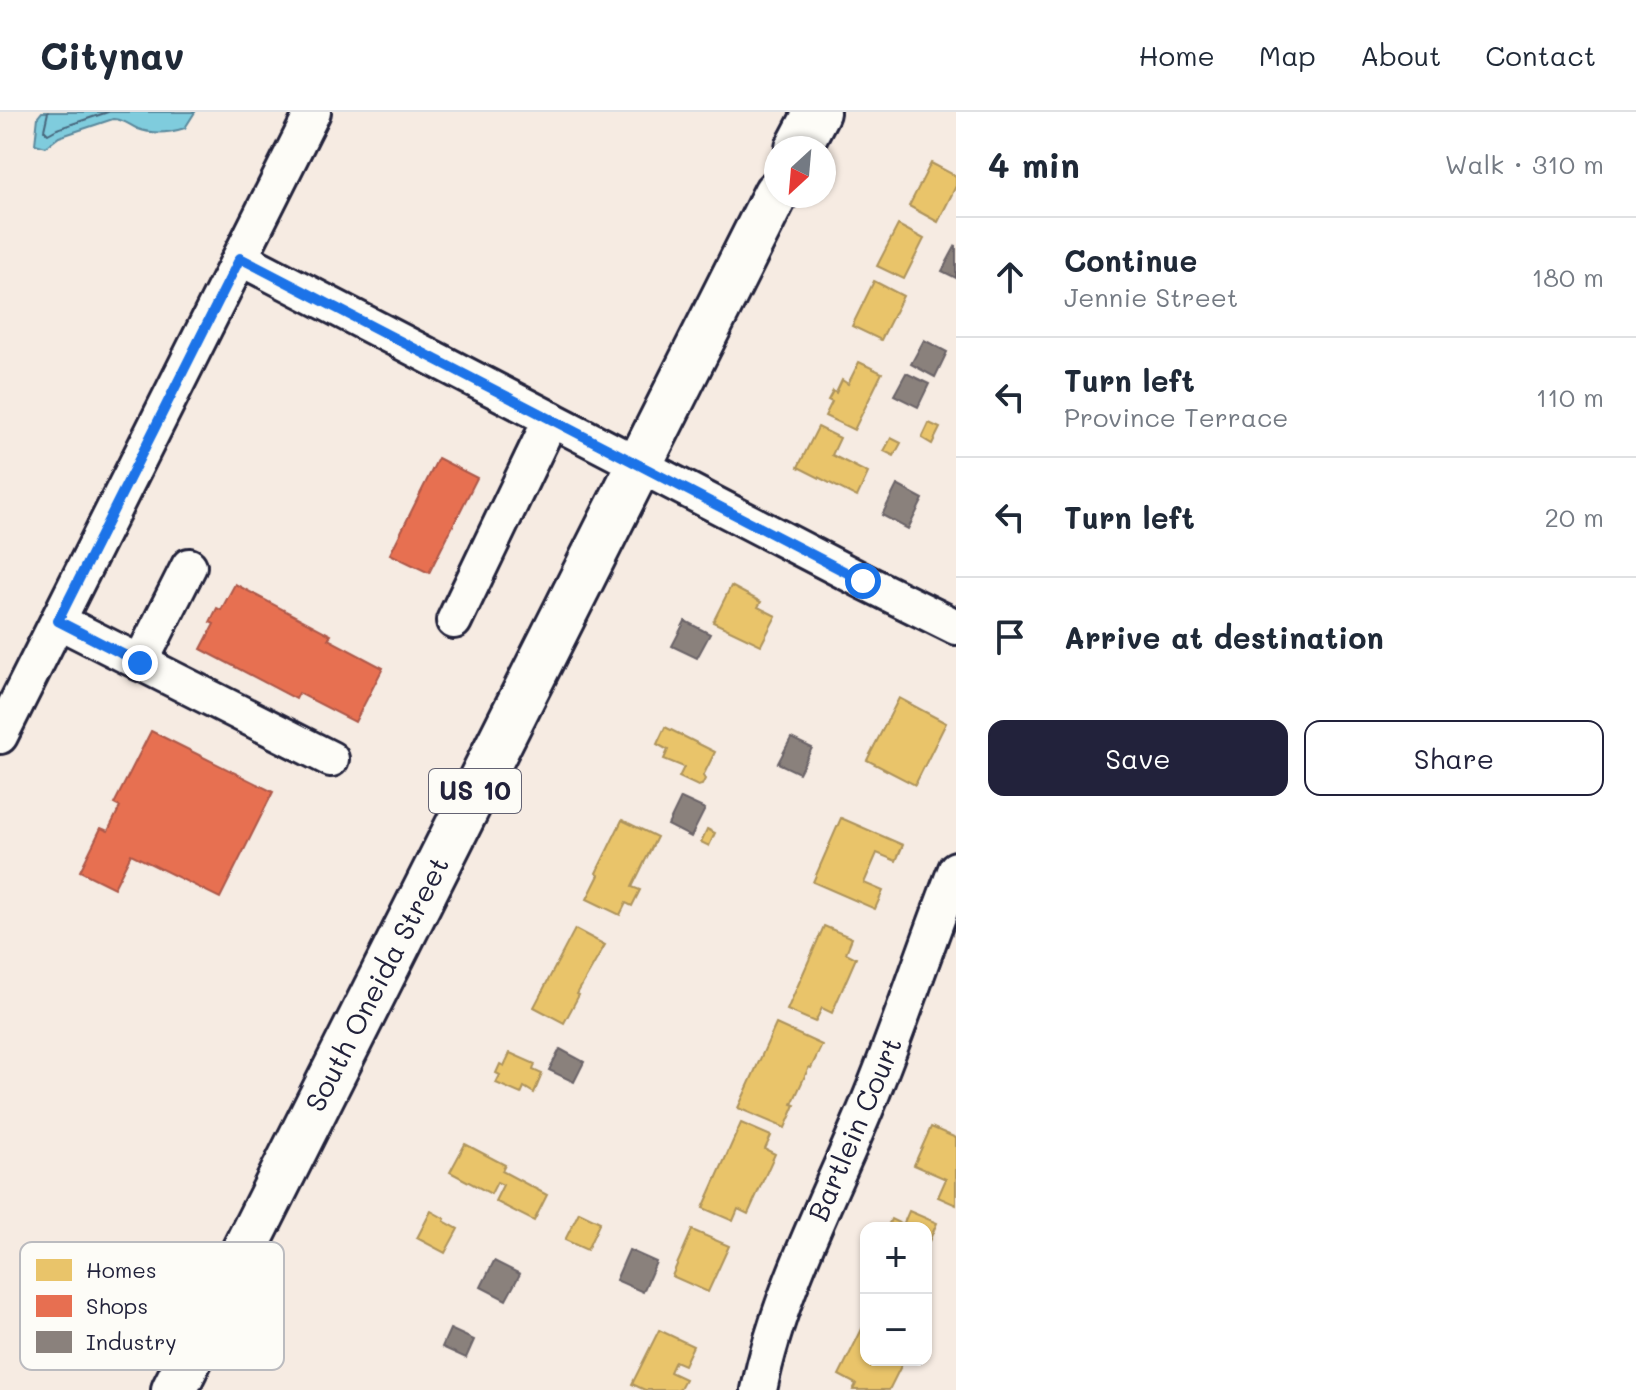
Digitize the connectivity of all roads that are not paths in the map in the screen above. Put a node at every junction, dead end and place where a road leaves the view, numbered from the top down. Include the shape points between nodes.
1 (313, 112) edge
2 (817, 112) edge
3 (804, 136) edge
4 (768, 208) edge
5 (240, 258) junction
6 (551, 419) junction
7 (640, 465) junction
8 (189, 566) dead end
9 (58, 621) junction
10 (454, 621) dead end
11 (956, 627) edge
12 (140, 663) junction
13 (0, 736) edge
14 (331, 759) dead end
15 (956, 869) edge
16 (248, 1242) edge
17 (184, 1370) edge
18 (174, 1390) edge
19 (759, 1390) edge

1 - 5 street
2 - 3 highway
4 - 7 highway, South Oneida Street / US 10
5 - 6 street
5 - 9 street
6 - 7 street
6 - 10 street
7 - 11 street
7 - 16 highway, South Oneida Street / US 10
8 - 12 street
9 - 12 street
9 - 13 street
12 - 14 street
15 - 19 street, Bartlein Court via 886,1060 783,1302
17 - 18 highway, South Oneida Street / US 10

